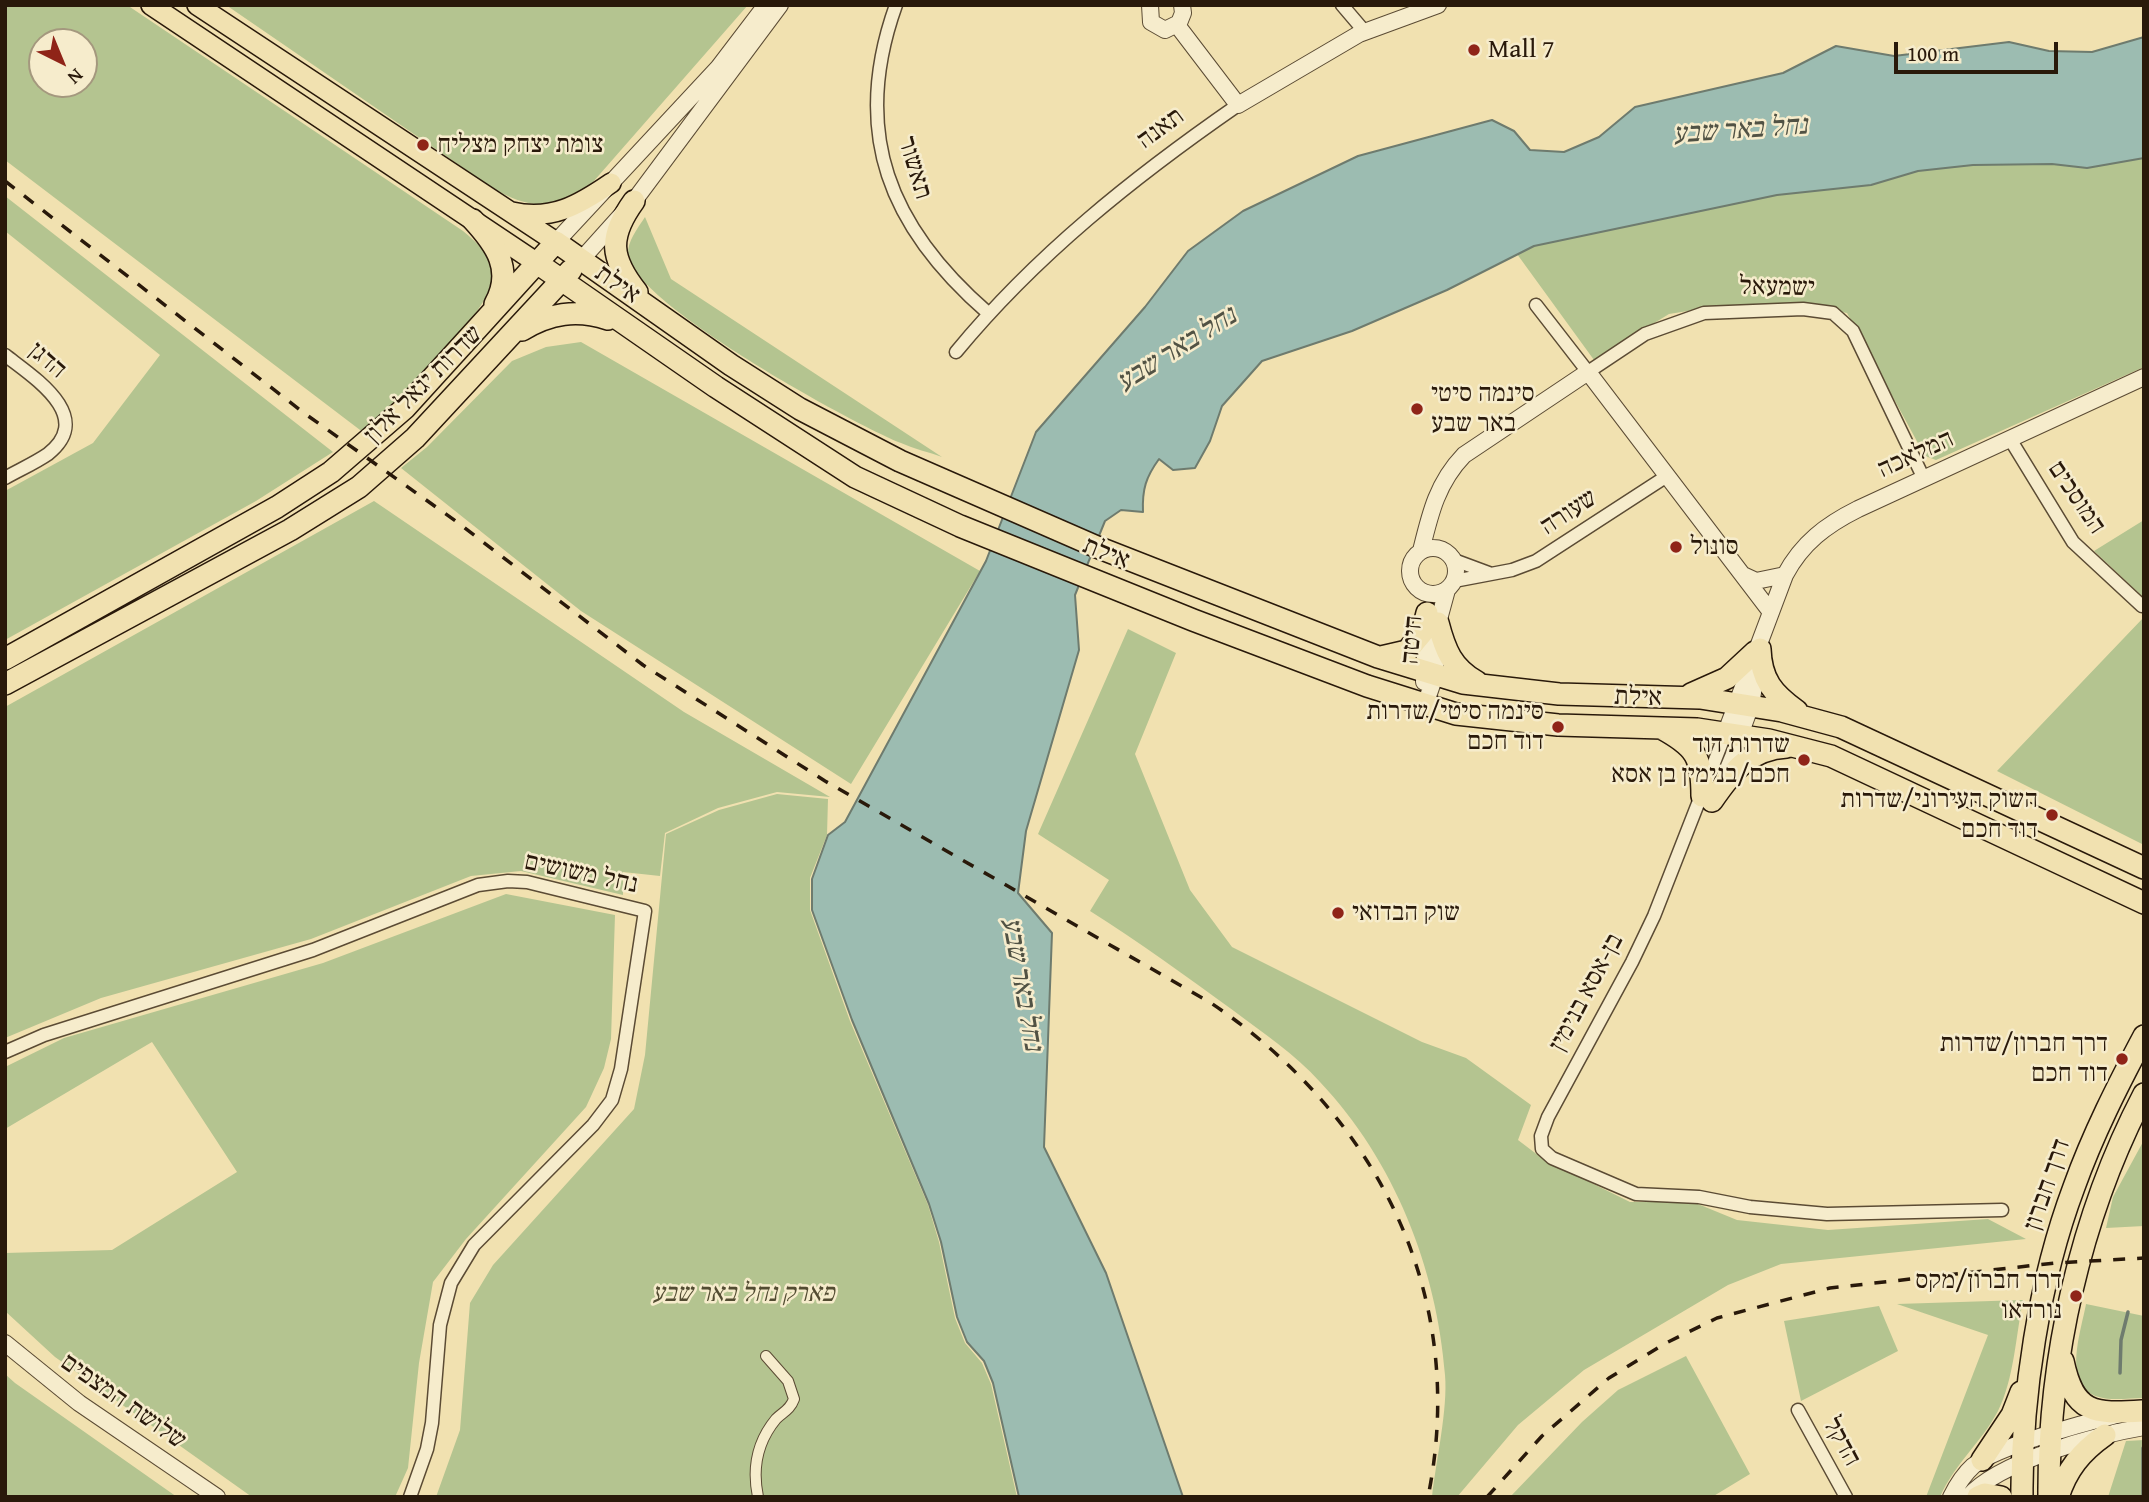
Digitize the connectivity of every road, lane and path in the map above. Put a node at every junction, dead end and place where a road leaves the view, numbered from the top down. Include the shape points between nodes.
1 (150, 5) edge
2 (197, 5) edge
3 (766, 5) edge
4 (780, 5) edge
5 (896, 5) edge
6 (1182, 5) edge
7 (1342, 5) edge
8 (1438, 5) edge
9 (1146, 6) edge
10 (1416, 9) edge
11 (1177, 25) junction
12 (1365, 32) junction
13 (1238, 105) junction
14 (611, 183) junction
15 (634, 201) junction
16 (507, 211) junction
17 (473, 220) junction
18 (556, 242) junction
19 (581, 260) junction
20 (537, 262) junction
21 (562, 280) junction
22 (1536, 304) dead end
23 (988, 313) junction
24 (661, 316) junction
25 (488, 318) junction
26 (626, 325) junction
27 (508, 339) junction
28 (956, 352) dead end
29 (5, 355) edge
30 (1588, 372) junction
31 (2144, 377) edge
32 (2010, 439) junction
33 (5, 478) edge
34 (1664, 478) junction
35 (1924, 479) junction
36 (1435, 496) junction
37 (1422, 551) junction
38 (1448, 555) junction
39 (1490, 573) junction
40 (1742, 575) junction
41 (1785, 575) junction
42 (1451, 586) junction
43 (1421, 591) junction
44 (2142, 606) dead end
45 (1432, 618) junction
46 (1763, 634) junction
47 (1378, 657) junction
48 (5, 659) edge
49 (1430, 674) junction
50 (5, 684) edge
51 (1491, 688) junction
52 (1682, 697) junction
53 (1743, 703) junction
54 (1425, 705) junction
55 (1805, 716) junction
56 (1659, 727) junction
57 (1733, 734) junction
58 (1796, 747) junction
59 (1707, 799) junction
60 (2144, 868) edge
61 (2114, 889) junction
62 (2144, 903) edge
63 (2144, 920) edge
64 (2144, 1036) edge
65 (5, 1052) edge
66 (2144, 1094) edge
67 (2002, 1210) dead end
68 (5, 1343) edge
69 (2062, 1353) junction
70 (766, 1356) dead end
71 (2032, 1367) junction
72 (1798, 1410) dead end
73 (2143, 1416) edge
74 (2105, 1435) junction
75 (2049, 1443) junction
76 (2022, 1455) junction
77 (1982, 1460) junction
78 (217, 1497) edge
79 (410, 1497) edge
80 (758, 1497) edge
81 (1846, 1497) edge
82 (1951, 1497) edge
83 (1968, 1497) edge
84 (1978, 1497) edge
85 (2001, 1497) edge
86 (2022, 1497) edge
87 (2049, 1497) edge
88 (2058, 1497) edge

1 - 17 main road, אילת
2 - 16 main road, אילת
3 - 14 street, שדרות יגאל אלון via 718,68
4 - 15 street, שדרות יגאל אלון
5 - 23 street, תאשור via 878,92 884,163 894,196 924,247
6 - 11 street via 1183,16
7 - 12 street
8 - 10 street, תאנה
9 - 11 street via 1149,20 1157,28 1168,30
10 - 12 street, תאנה
11 - 13 street
12 - 13 street, תאנה
13 - 23 street, תאנה via 1106,203
14 - 16 main road via 559,212
14 - 18 street, שדרות יגאל אלון
15 - 19 street, שדרות יגאל אלון
15 - 24 highway via 616,232 617,261
16 - 18 main road, אילת
17 - 20 main road, אילת
17 - 25 highway via 502,260 503,284
18 - 19 highway, אילת
18 - 20 highway, שדרות יגאל אלון
19 - 21 highway, שדרות יגאל אלון
19 - 24 highway, אילת
20 - 21 highway, אילת
20 - 25 highway, שדרות יגאל אלון
21 - 26 highway, אילת
21 - 27 highway, שדרות יגאל אלון
22 - 30 street
23 - 28 street, תאנה
24 - 47 highway, אילת via 800,408 900,461 1097,547
25 - 48 highway, שדרות יגאל אלון via 382,431 300,494
26 - 27 highway via 593,314 565,313
26 - 54 highway, אילת via 827,460 885,492 1193,620
27 - 50 highway, שדרות יגאל אלון via 415,438 359,486 280,535
29 - 33 street, הדגן via 58,401 65,414 59,442 49,453
30 - 34 street
30 - 35 street, ישמעאל via 1645,334 1704,313 1803,309 1833,313 1853,331
30 - 36 street, חיטה via 1464,454
31 - 32 street, המלאכה
32 - 35 street, המלאכה
32 - 44 street, המוסכים via 2073,542
34 - 39 street, שעורה via 1544,556 1512,570
34 - 40 street
34 - 46 street
35 - 41 street, המלאכה via 1830,524 1800,552
36 - 37 street, חיטה
36 - 38 street, חיטה via 1433,516
37 - 38 street via 1432,548
37 - 43 street, חיטה via 1413,559 1410,571
38 - 39 street
38 - 42 street, חיטה via 1457,570
39 - 42 street, שעורה
40 - 41 street via 1756,581
40 - 46 street
41 - 46 street, המלאכה
42 - 43 street, חיטה via 1432,594
42 - 45 street, חיטה
43 - 45 street, חיטה
45 - 47 highway via 1408,651
45 - 49 street, חיטה
45 - 51 highway via 1453,663
46 - 52 highway via 1716,685
46 - 53 street, המלאכה
46 - 55 highway via 1762,673 1777,697
47 - 49 highway, אילת
49 - 51 highway, אילת
49 - 54 street, חיטה
51 - 52 highway, אילת
52 - 53 highway, אילת
53 - 55 highway, אילת
53 - 57 street, בן-אסא בנימין
54 - 56 highway, אילת via 1487,720
55 - 60 highway, אילת via 1884,744
56 - 57 highway, אילת
56 - 59 highway via 1691,749 1702,767
57 - 58 highway, אילת
57 - 59 street, בן-אסא בנימין
58 - 59 highway via 1776,748 1744,760
58 - 61 highway, אילת via 1871,773
59 - 67 street, בן-אסא בנימין via 1632,962 1548,1116 1542,1149 1552,1158 1636,1194 1699,1197 1827,1214
61 - 62 highway, אילת
61 - 63 highway
64 - 71 highway, דרך חברון via 2110,1100 2073,1188
65 - 79 street, נחל משושים via 44,1035 313,950 478,885 527,882 645,911 621,1069 612,1100 474,1245 451,1283 440,1325 432,1423
66 - 69 highway, דרך חברון via 2098,1197
68 - 78 street, שלושת המצפים via 79,1404
69 - 73 highway via 2071,1388 2084,1405 2104,1413
69 - 75 highway, דרך חברון
70 - 80 street via 788,1381 794,1399 766,1431 758,1449
71 - 76 highway, דרך חברון
71 - 77 highway via 2012,1415
72 - 81 street, הדקל
73 - 74 street
73 - 75 street
74 - 75 street
74 - 88 highway via 2077,1458
75 - 76 street
75 - 87 highway, דרך חברון
76 - 77 street
76 - 83 street
76 - 86 highway, דרך חברון
77 - 82 street via 1959,1480
84 - 85 highway

